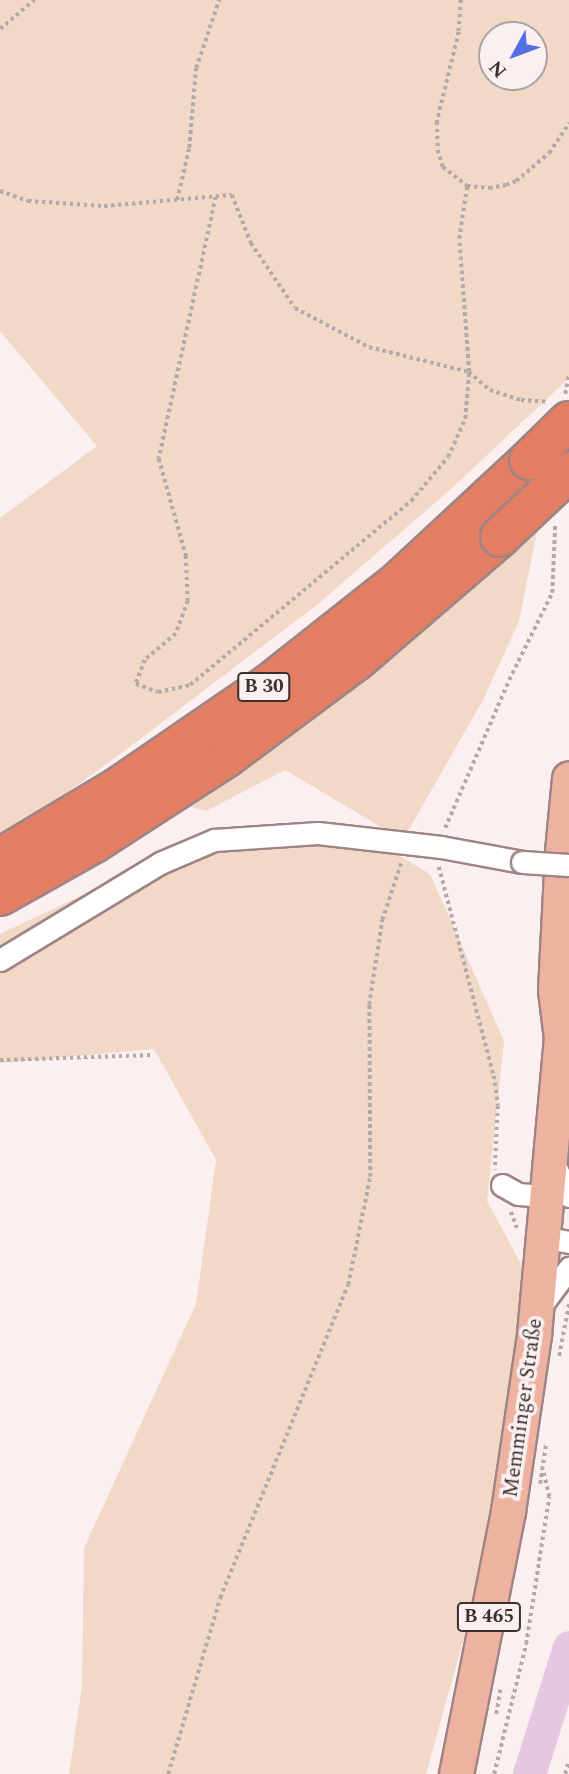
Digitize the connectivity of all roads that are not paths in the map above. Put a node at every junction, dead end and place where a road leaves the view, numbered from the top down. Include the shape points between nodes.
1 (567, 407) edge
2 (569, 472) edge
3 (569, 778) edge
4 (0, 858) edge
5 (569, 865) edge
6 (0, 896) edge
7 (0, 960) edge
8 (565, 1026) edge
9 (502, 1185) road end
10 (557, 1196) edge
11 (555, 1240) edge
12 (569, 1268) edge
13 (537, 1311) junction
14 (456, 1774) edge

1 - 4 highway, B 30, bridge via 529,460 400,580 269,684 117,788
2 - 6 highway, B 30, bridge via 356,661 238,749 115,830
3 - 8 main road, B 465 via 555,990
5 - 7 street, bridge via 318,833 215,840 160,863
8 - 10 main road, Memminger Straße / B 465 via 549,1149
9 - 10 street via 518,1194
10 - 11 main road, Memminger Straße / B 465
11 - 13 main road, Memminger Straße / B 465
12 - 13 street
13 - 14 main road, Memminger Straße / B 465 via 497,1577

